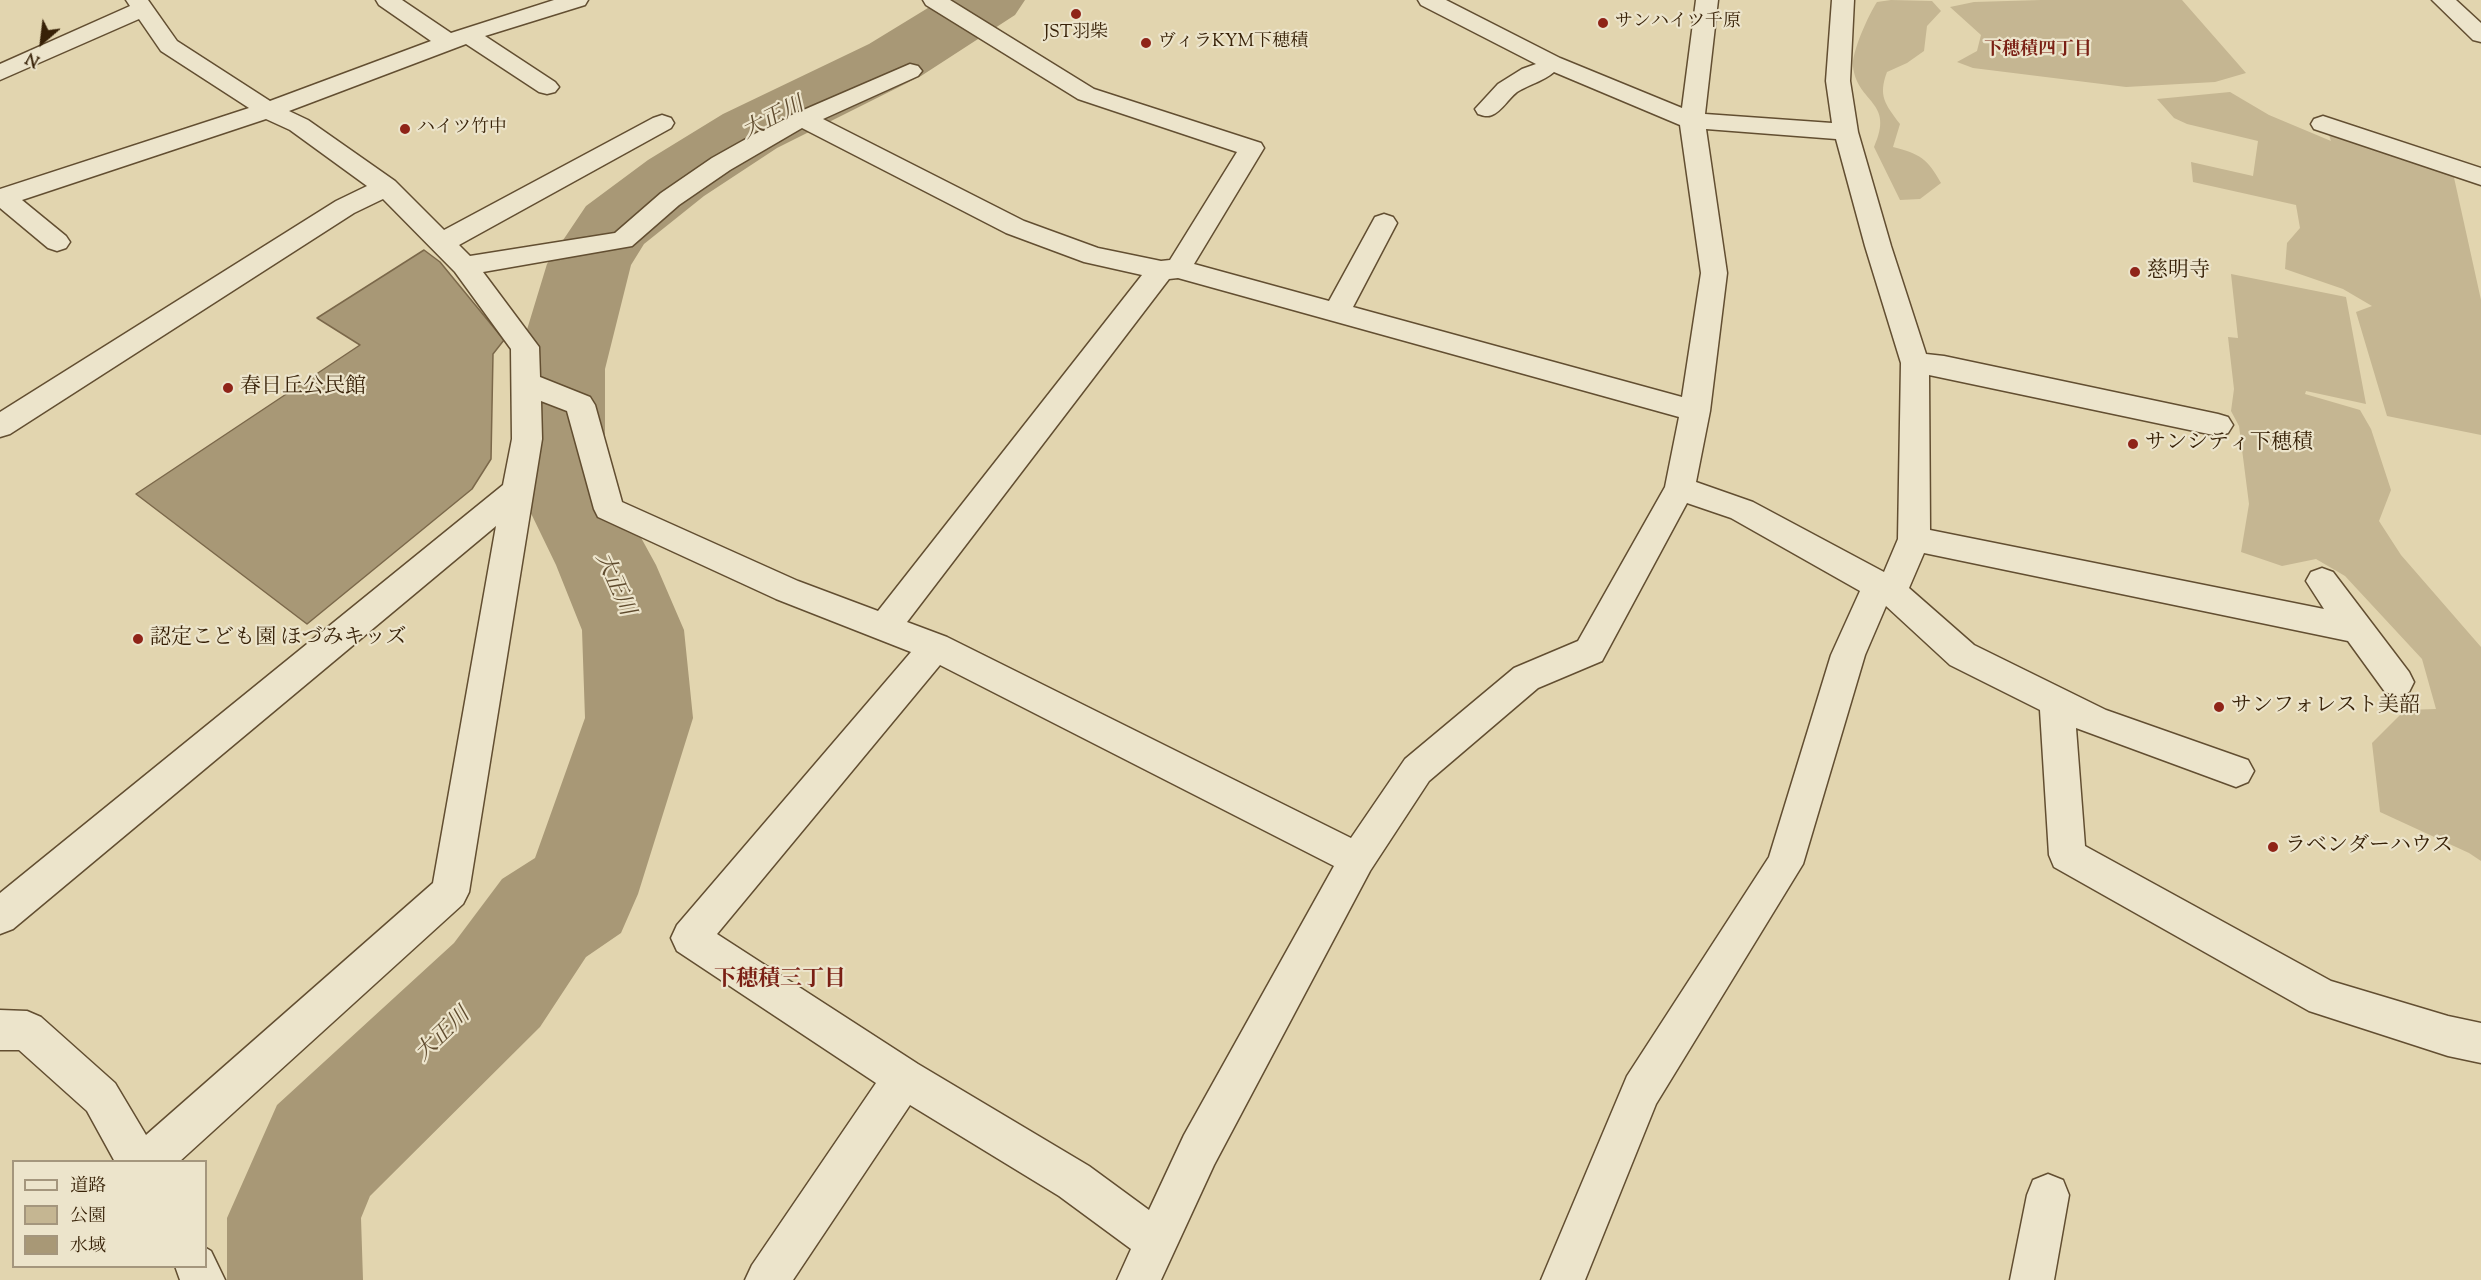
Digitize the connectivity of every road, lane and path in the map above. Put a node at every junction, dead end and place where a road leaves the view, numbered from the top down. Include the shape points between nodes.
1 (387, 0) edge
2 (577, 0) edge
3 (1429, 0) edge
4 (1707, 0) edge
5 (1843, 0) edge
6 (2443, 0) edge
7 (140, 5) edge
8 (943, 5) edge
9 (2481, 35) edge
10 (458, 38) junction
11 (1552, 63) junction
12 (910, 71) dead end
13 (0, 73) edge
14 (547, 87) dead end
15 (1487, 109) dead end
16 (268, 110) junction
17 (803, 119) junction
18 (1692, 121) junction
19 (662, 123) dead end
20 (2323, 124) dead end
21 (1846, 132) junction
22 (2481, 177) edge
23 (386, 187) junction
24 (1, 197) edge
25 (1384, 223) dead end
26 (57, 242) dead end
27 (442, 243) junction
28 (464, 266) junction
29 (1170, 269) junction
30 (1337, 312) junction
31 (1915, 363) junction
32 (534, 387) junction
33 (1695, 411) junction
34 (0, 426) edge
35 (2218, 426) dead end
36 (1680, 488) junction
37 (518, 491) junction
38 (1914, 538) junction
39 (2322, 581) dead end
40 (1878, 586) junction
41 (884, 627) junction
42 (2357, 629) junction
43 (935, 647) junction
44 (2397, 682) dead end
45 (2057, 702) junction
46 (2236, 771) dead end
47 (1357, 859) junction
48 (0, 916) edge
49 (0, 1030) edge
50 (2481, 1043) edge
51 (904, 1078) junction
52 (137, 1160) edge
53 (148, 1160) edge
54 (2048, 1195) dead end
55 (1157, 1242) junction
56 (767, 1280) edge
57 (1139, 1280) edge
58 (1563, 1280) edge
59 (2032, 1280) edge

1 - 10 street
2 - 10 street
3 - 11 street
4 - 18 street
5 - 21 street via 1838,81
6 - 9 street
7 - 13 street
7 - 16 street via 169,46
8 - 29 street via 1086,94 1252,148
10 - 14 street
10 - 16 street
11 - 15 street via 1536,76 1530,74 1506,89
11 - 18 street
12 - 17 street
16 - 23 street via 299,125
16 - 24 street
17 - 28 street via 721,164 670,199 622,240
17 - 29 street via 1015,227 1093,256
18 - 21 street
18 - 33 street via 1714,273
19 - 27 street
20 - 22 street
21 - 31 street
23 - 27 street
23 - 34 street via 345,207
24 - 26 street
25 - 30 street
27 - 28 street
28 - 32 street via 525,347
29 - 30 street
29 - 41 street
30 - 33 street
31 - 35 street
31 - 38 street
32 - 37 street
32 - 41 street via 580,405 609,509 787,590
33 - 36 street
36 - 40 street via 1742,510
36 - 47 street via 1590,651 1526,678 1417,770
37 - 48 street
37 - 53 street via 450,892
38 - 40 street via 1895,583
38 - 42 street
39 - 42 street
40 - 45 street via 1901,599 1962,655
40 - 58 street via 1848,655 1785,864 1641,1090
41 - 43 street
42 - 44 street
43 - 47 street
43 - 51 street via 690,938
45 - 46 street via 2095,721
45 - 50 street via 2067,855 2323,999
47 - 55 street via 1199,1150
49 - 52 street via 27,1031 100,1097
51 - 55 street via 1074,1181
51 - 56 street
54 - 59 street
55 - 57 street

